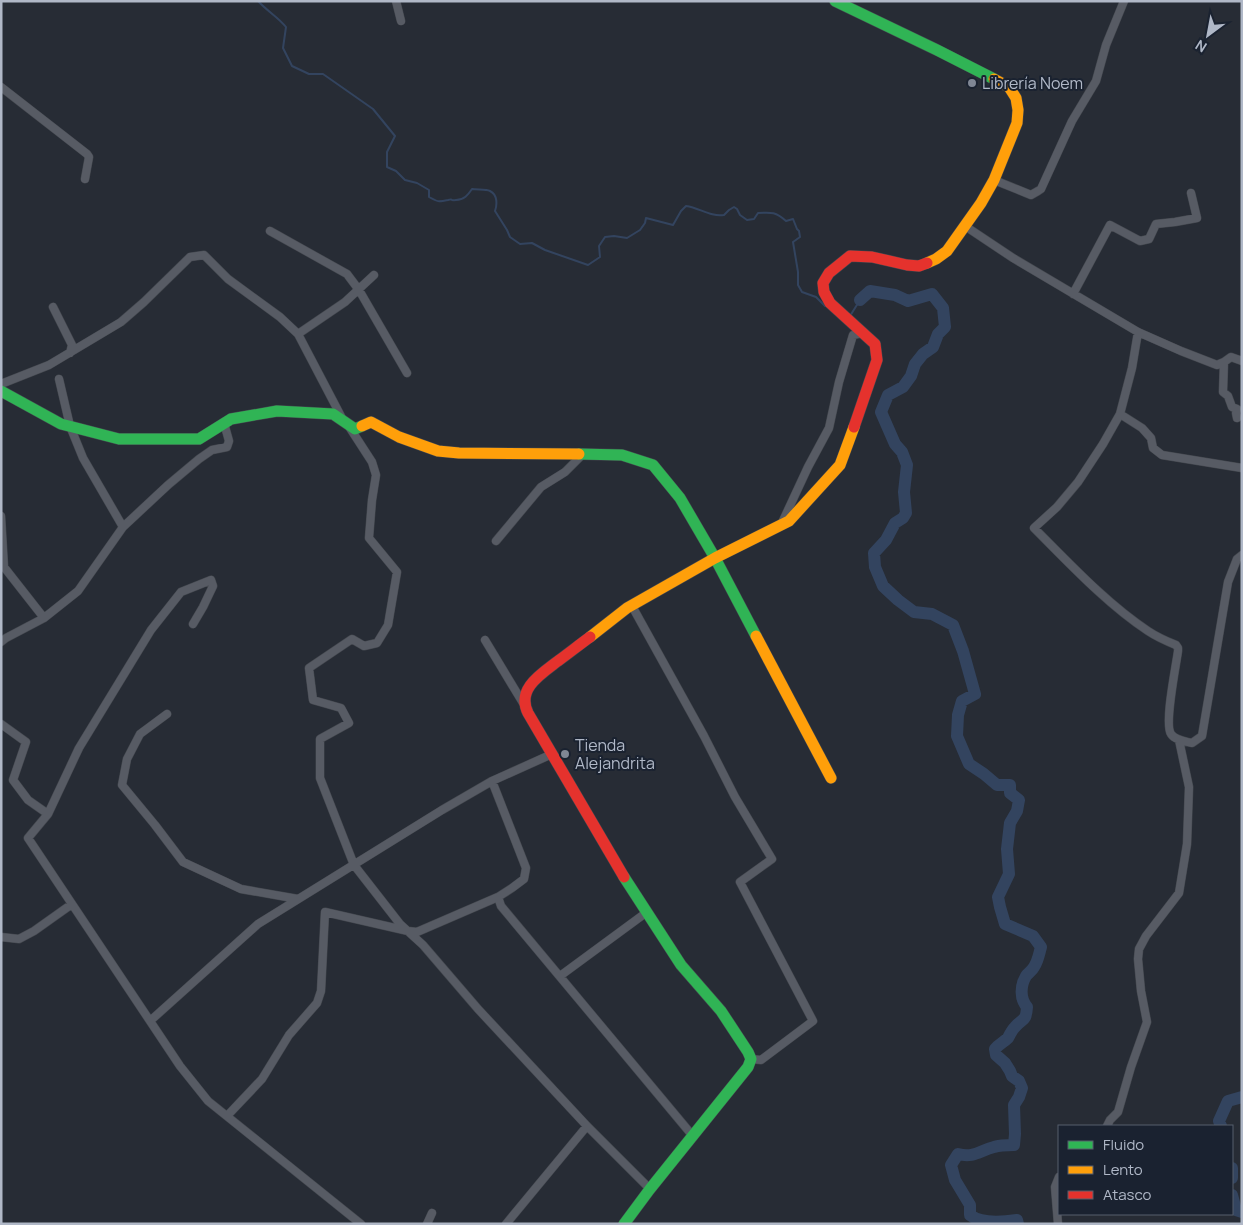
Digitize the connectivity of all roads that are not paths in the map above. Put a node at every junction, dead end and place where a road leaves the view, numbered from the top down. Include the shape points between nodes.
1 (396, 1) edge
2 (836, 1) edge
3 (1124, 1) edge
4 (401, 21) dead end
5 (1, 87) edge
6 (85, 180) dead end
7 (994, 180) junction
8 (1191, 193) dead end
9 (965, 226) junction
10 (270, 231) dead end
11 (374, 275) dead end
12 (359, 290) junction
13 (1073, 294) junction
14 (53, 307) dead end
15 (860, 329) junction
16 (1138, 332) junction
17 (298, 334) junction
18 (70, 353) junction
19 (1242, 361) edge
20 (1224, 362) junction
21 (407, 374) dead end
22 (59, 379) dead end
23 (1, 384) edge
24 (1, 390) edge
25 (1120, 414) junction
26 (1237, 418) dead end
27 (224, 423) junction
28 (346, 423) junction
29 (70, 426) junction
30 (583, 454) junction
31 (1242, 468) edge
32 (1, 516) edge
33 (780, 525) junction
34 (123, 527) junction
35 (496, 540) dead end
36 (1242, 555) edge
37 (715, 558) junction
38 (632, 606) junction
39 (44, 618) junction
40 (193, 624) dead end
41 (485, 640) dead end
42 (1, 642) edge
43 (524, 704) junction
44 (167, 714) dead end
45 (1, 724) edge
46 (1179, 740) junction
47 (552, 754) junction
48 (831, 778) dead end
49 (492, 781) junction
50 (48, 814) junction
51 (354, 865) junction
52 (498, 897) junction
53 (298, 899) junction
54 (72, 904) junction
55 (647, 912) junction
56 (408, 931) junction
57 (1, 937) edge
58 (560, 976) junction
59 (150, 1021) junction
60 (751, 1059) junction
61 (227, 1116) junction
62 (1108, 1125) edge
63 (587, 1126) junction
64 (692, 1135) junction
65 (1058, 1179) edge
66 (650, 1189) junction
67 (432, 1213) dead end
68 (361, 1224) edge
69 (427, 1224) edge
70 (506, 1224) edge
71 (624, 1224) edge
72 (1058, 1224) edge

1 - 4 street
2 - 7 main road via 1009,87 1016,98 1017,122
3 - 7 street via 1096,80 1072,121 1041,188 1031,195
5 - 6 street via 87,154
7 - 9 main road
8 - 13 street via 1197,218 1156,224 1149,239 1140,241 1110,225
9 - 13 street
9 - 15 main road via 947,251 919,266 850,256 828,273 823,282 830,303
10 - 12 street via 347,274
11 - 12 street
12 - 17 street
12 - 21 street
13 - 16 street
14 - 18 street via 72,345
15 - 33 street via 853,335 829,428
15 - 33 main road via 875,344 877,360 840,465 789,521
16 - 20 street via 1217,365
16 - 25 street
17 - 18 street via 228,279 204,255 190,257 121,322
17 - 28 street
18 - 23 street
19 - 20 street via 1231,357
20 - 26 street via 1223,392 1232,407 1238,409
22 - 29 street
24 - 29 main road
25 - 31 street via 1142,428 1152,438 1153,448 1162,455
25 - 46 street via 1078,482 1034,528 1125,613 1176,645 1178,652 1168,720 1169,731
27 - 28 main road via 277,411 333,414
27 - 29 main road via 199,439 120,439
27 - 34 street via 230,441 227,447 212,450 199,459
28 - 30 main road via 355,429 371,422 399,437 438,451
28 - 51 street via 372,462 376,475 369,538 397,572 388,625 377,642 364,646 352,639 309,668 314,700 341,708 349,723 320,738 320,778
29 - 34 street via 83,458
30 - 35 street via 565,472 541,487
30 - 37 main road via 622,455 653,465 680,498
32 - 39 street via 4,567
33 - 37 main road
34 - 39 street via 78,591
36 - 46 street via 1237,559 1228,582 1202,736 1192,743
37 - 38 main road
37 - 48 main road
38 - 43 main road via 537,677 527,691
38 - 60 street via 772,859 740,882 814,1021 761,1060
39 - 42 street
40 - 50 street via 213,586 211,580 181,592 151,630 79,748
41 - 43 street
43 - 47 main road
44 - 53 street via 140,734 127,759 122,785 183,862 241,889
45 - 50 street via 26,742 13,780 28,800
46 - 62 street via 1189,787 1179,893 1139,948 1141,991 1147,1022 1118,1112
47 - 49 street
47 - 55 main road
49 - 51 street
49 - 52 street via 526,868 524,879
50 - 54 street via 28,838
51 - 53 street
51 - 56 street
52 - 56 street via 417,932
52 - 58 street
53 - 59 street via 258,924
54 - 57 street via 19,939
54 - 59 street
55 - 58 street
55 - 60 main road via 681,965 721,1011
56 - 61 street via 325,912 321,992 262,1078
56 - 63 street
58 - 64 street
59 - 61 street via 208,1101
60 - 64 main road via 748,1067
61 - 68 street
63 - 66 street
63 - 70 street
64 - 66 main road
65 - 72 street via 1055,1186
66 - 71 main road
67 - 69 street

